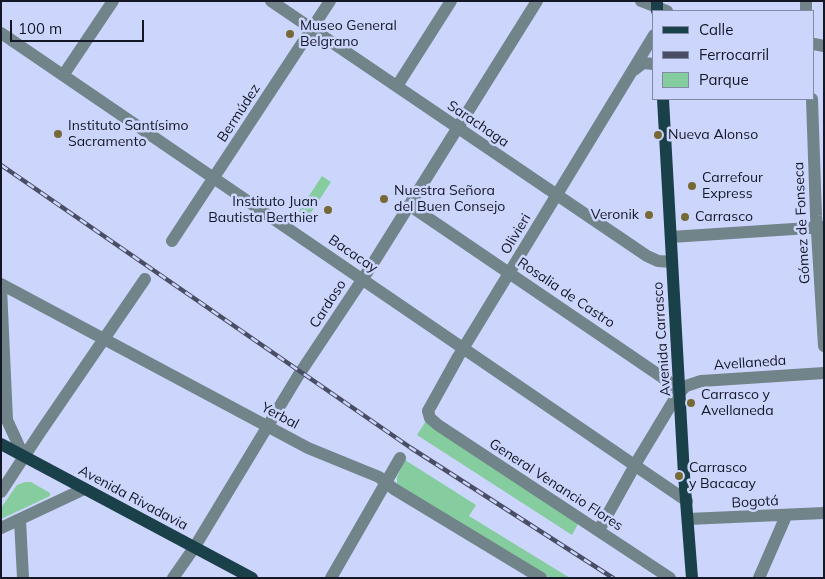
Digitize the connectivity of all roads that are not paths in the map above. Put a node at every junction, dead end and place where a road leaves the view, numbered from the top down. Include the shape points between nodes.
1 (112, 1) edge
2 (271, 1) edge
3 (330, 1) edge
4 (451, 1) edge
5 (537, 1) edge
6 (641, 1) edge
7 (660, 8) edge
8 (312, 29) junction
9 (1, 33) edge
10 (652, 38) edge
11 (652, 64) edge
12 (634, 70) junction
13 (64, 74) junction
14 (397, 86) junction
15 (663, 100) edge
16 (812, 100) edge
17 (458, 128) junction
18 (214, 178) junction
19 (557, 196) junction
20 (409, 205) junction
21 (820, 227) edge
22 (671, 237) junction
23 (172, 241) dead end
24 (672, 262) junction
25 (510, 273) junction
26 (144, 279) dead end
27 (363, 279) junction
28 (1, 286) edge
29 (104, 339) junction
30 (824, 346) edge
31 (464, 348) junction
32 (824, 373) edge
33 (681, 390) junction
34 (428, 415) joint
35 (268, 426) junction
36 (1, 444) edge
37 (24, 457) junction
38 (400, 458) dead end
39 (634, 466) junction
40 (385, 482) junction
41 (84, 489) junction
42 (1, 492) edge
43 (687, 502) junction
44 (824, 513) edge
45 (786, 516) junction
46 (688, 519) junction
47 (20, 520) junction
48 (1, 528) edge
49 (599, 530) junction
50 (194, 548) junction
51 (234, 574) edge
52 (23, 578) edge
53 (172, 578) edge
54 (252, 578) edge
55 (331, 578) edge
56 (540, 578) edge
57 (670, 578) edge
58 (692, 578) edge
59 (759, 578) edge

1 - 13 street
2 - 8 street, Sarachaga
3 - 8 street, Bermúdez
4 - 14 street
5 - 17 street, Cardoso
6 - 7 street
8 - 14 street, Sarachaga
8 - 18 street, Bermúdez
9 - 13 street, Bacacay
10 - 12 street, Olivieri
11 - 12 street via 643,63
12 - 19 street, Olivieri
13 - 18 street, Bacacay
14 - 17 street, Sarachaga
15 - 22 main road, Avenida Carrasco
16 - 21 street, Gómez de Fonseca
17 - 19 street, Sarachaga
17 - 20 street, Cardoso
18 - 23 street, Bermúdez
18 - 27 street, Bacacay
19 - 24 street, Sarachaga via 647,256
19 - 25 street, Olivieri
20 - 25 street, Rosalia de Castro
20 - 27 street, Cardoso
21 - 22 street
21 - 30 street, Gómez de Fonseca
22 - 24 main road, Avenida Carrasco
24 - 33 main road, Avenida Carrasco
25 - 31 street, Olivieri
25 - 33 street, Rosalia de Castro
26 - 29 street
27 - 31 street, Bacacay
27 - 35 street, Cardoso
28 - 29 street, Yerbal
28 - 37 street via 8,420
29 - 35 street, Yerbal
29 - 37 street
31 - 34 street, Olivieri via 428,408
31 - 39 street, Bacacay
32 - 33 street, Avellaneda via 701,381
33 - 39 street
33 - 43 main road, Avenida Carrasco
34 - 49 street, General Venancio Flores via 438,425
35 - 40 street, Yerbal via 308,448 379,476
35 - 50 street, Cardoso
36 - 37 main road, Avenida Rivadavia
37 - 41 main road, Avenida Rivadavia
37 - 42 street
38 - 40 street
39 - 43 street, Bacacay
39 - 49 street
40 - 55 street
40 - 56 street, Yerbal
41 - 47 street
41 - 50 main road, Avenida Rivadavia
43 - 46 main road, Avenida Carrasco
44 - 45 street, Bogotá
45 - 46 street, Bogotá
45 - 59 street
46 - 58 main road, Avenida Carrasco
47 - 48 street
47 - 52 street
49 - 57 street, General Venancio Flores
50 - 51 main road, Avenida Rivadavia
50 - 53 street, Cardoso
51 - 54 main road, Avenida Rivadavia

